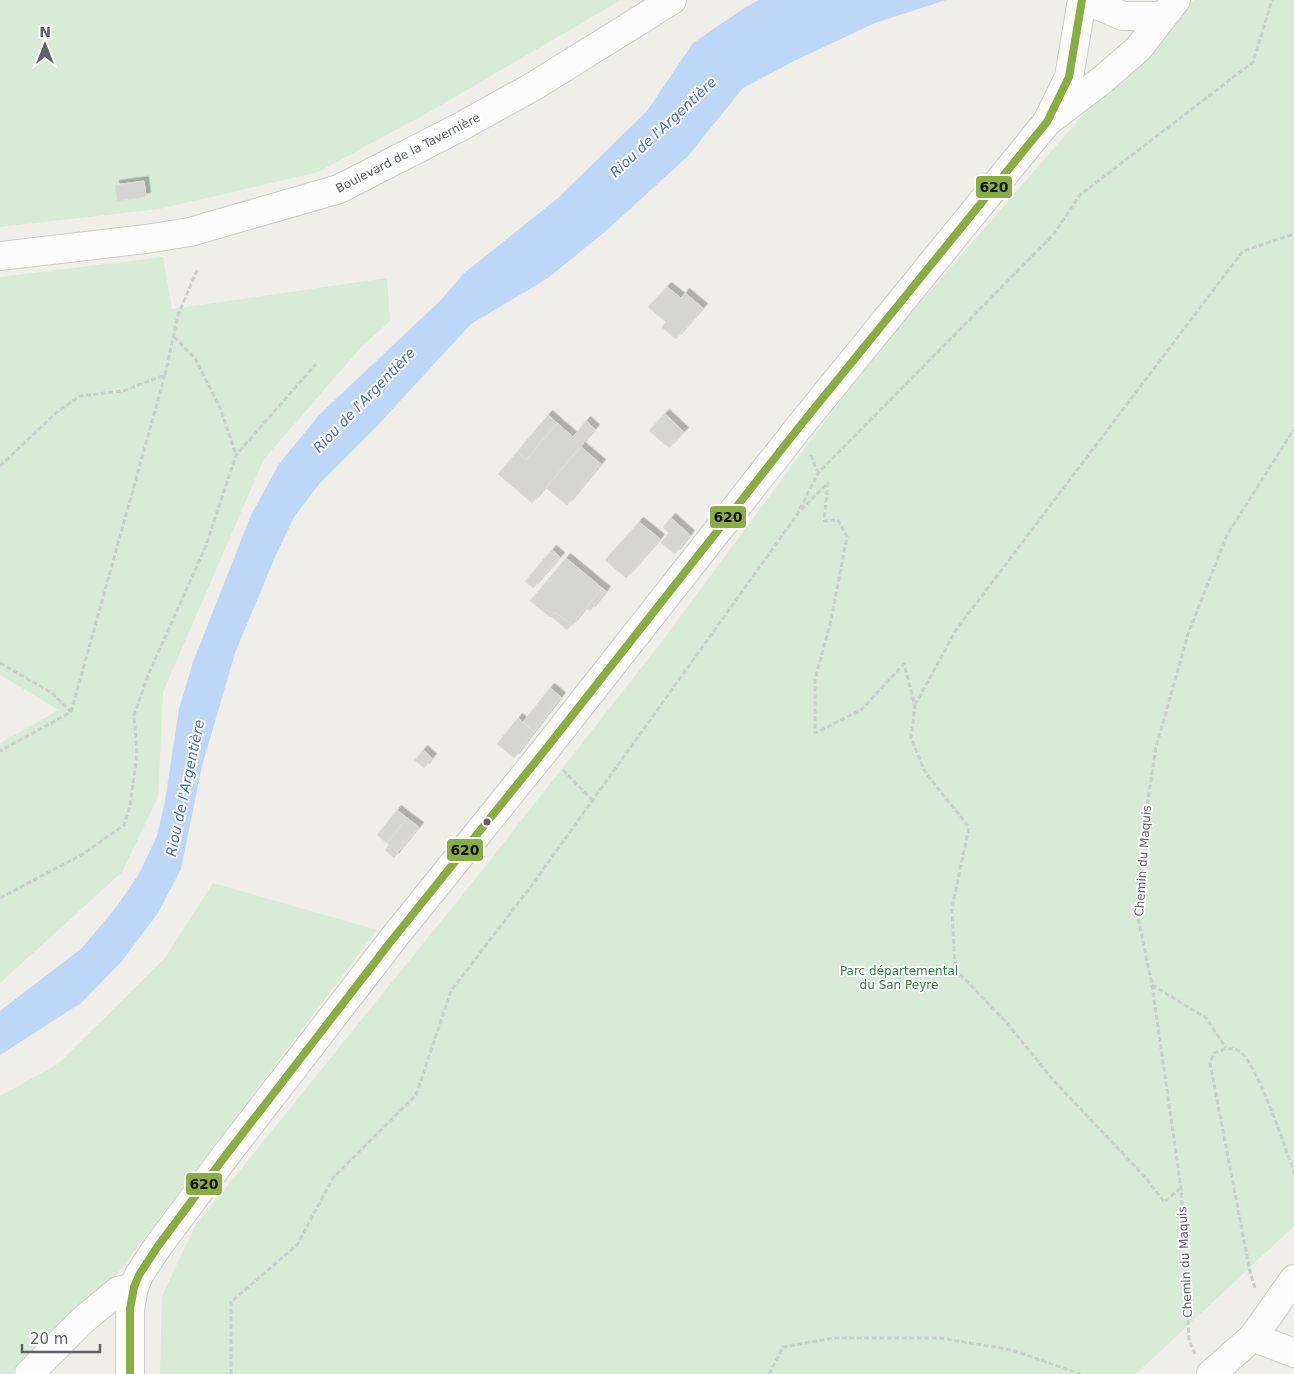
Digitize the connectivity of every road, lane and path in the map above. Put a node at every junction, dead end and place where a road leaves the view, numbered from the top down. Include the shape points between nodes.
1 (672, 0) edge
2 (1082, 0) edge
3 (1086, 0) edge
4 (1272, 0) edge
5 (1170, 8) edge
6 (1047, 122) junction
7 (1294, 234) edge
8 (0, 256) edge
9 (198, 268) dead end
10 (173, 336) junction
11 (316, 364) dead end
12 (165, 375) junction
13 (1294, 430) edge
14 (236, 455) junction
15 (0, 466) edge
16 (799, 512) junction
17 (0, 663) edge
18 (915, 706) junction
19 (71, 712) junction
20 (545, 750) junction
21 (0, 751) edge
22 (592, 800) junction
23 (0, 898) edge
24 (1152, 985) junction
25 (1226, 1048) junction
26 (1294, 1173) edge
27 (1181, 1188) junction
28 (1294, 1279) edge
29 (134, 1287) junction
30 (1270, 1313) junction
31 (1254, 1337) junction
32 (1294, 1353) edge
33 (1212, 1373) edge
34 (29, 1374) edge
35 (130, 1374) edge
36 (232, 1374) edge
37 (769, 1374) edge
38 (1080, 1374) edge

1 - 8 main road, Boulevard de la Tavernière via 534,86 339,189 190,232
2 - 6 main road via 1069,77
3 - 5 main road via 1123,16
4 - 16 path via 1254,62 1080,195 1053,235 818,473
5 - 6 main road via 1138,49
6 - 20 main road via 794,433
7 - 18 path via 1243,251 956,630
9 - 10 path via 178,315
10 - 12 path
10 - 14 path via 195,358 220,410
11 - 14 path
12 - 15 path via 123,390 80,396 57,412
12 - 19 path
13 - 24 path, Chemin du Maquis via 1227,535 1188,634 1156,747 1143,834 1138,917
14 - 23 path via 205,548 149,673 134,715 137,754 124,825 83,854
16 - 18 path via 828,483 824,522 838,520 847,537 830,626 815,678 815,733 861,710 904,664
16 - 22 path
17 - 19 path via 52,693
18 - 27 path via 911,738 925,772 968,827 952,908 955,969 1008,1023 1054,1081 1146,1178 1164,1202
19 - 21 path
20 - 22 path
20 - 29 main road via 392,940 226,1155 158,1246
22 - 36 path via 451,991 416,1095 333,1178 296,1245 230,1302
24 - 25 path via 1206,1018
24 - 27 path, Chemin du Maquis
25 - 26 path via 1239,1051 1251,1064
25 - 30 path via 1214,1053 1210,1063 1250,1272 1254,1287 1268,1302
27 - 33 path, Chemin du Maquis via 1189,1340 1196,1355
28 - 30 main road
29 - 34 main road via 118,1290
29 - 35 main road via 130,1309
30 - 31 main road
31 - 32 main road
31 - 33 main road
37 - 38 path via 783,1347 834,1338 940,1338 1012,1350

